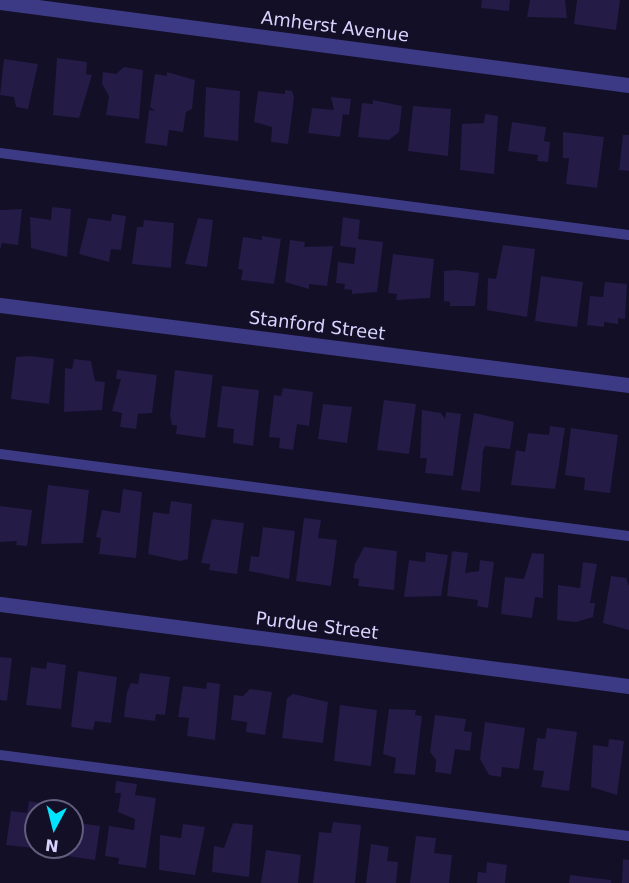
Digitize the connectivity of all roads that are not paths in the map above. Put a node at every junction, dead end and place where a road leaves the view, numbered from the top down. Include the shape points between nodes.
1 (0, 2) edge
2 (629, 85) edge
3 (0, 153) edge
4 (629, 235) edge
5 (0, 305) edge
6 (629, 385) edge
7 (0, 454) edge
8 (629, 536) edge
9 (0, 604) edge
10 (629, 686) edge
11 (0, 755) edge
12 (629, 836) edge

1 - 2 street, Amherst Avenue
3 - 4 lane
5 - 6 street, Stanford Street
7 - 8 lane
9 - 10 street, Purdue Street
11 - 12 lane

